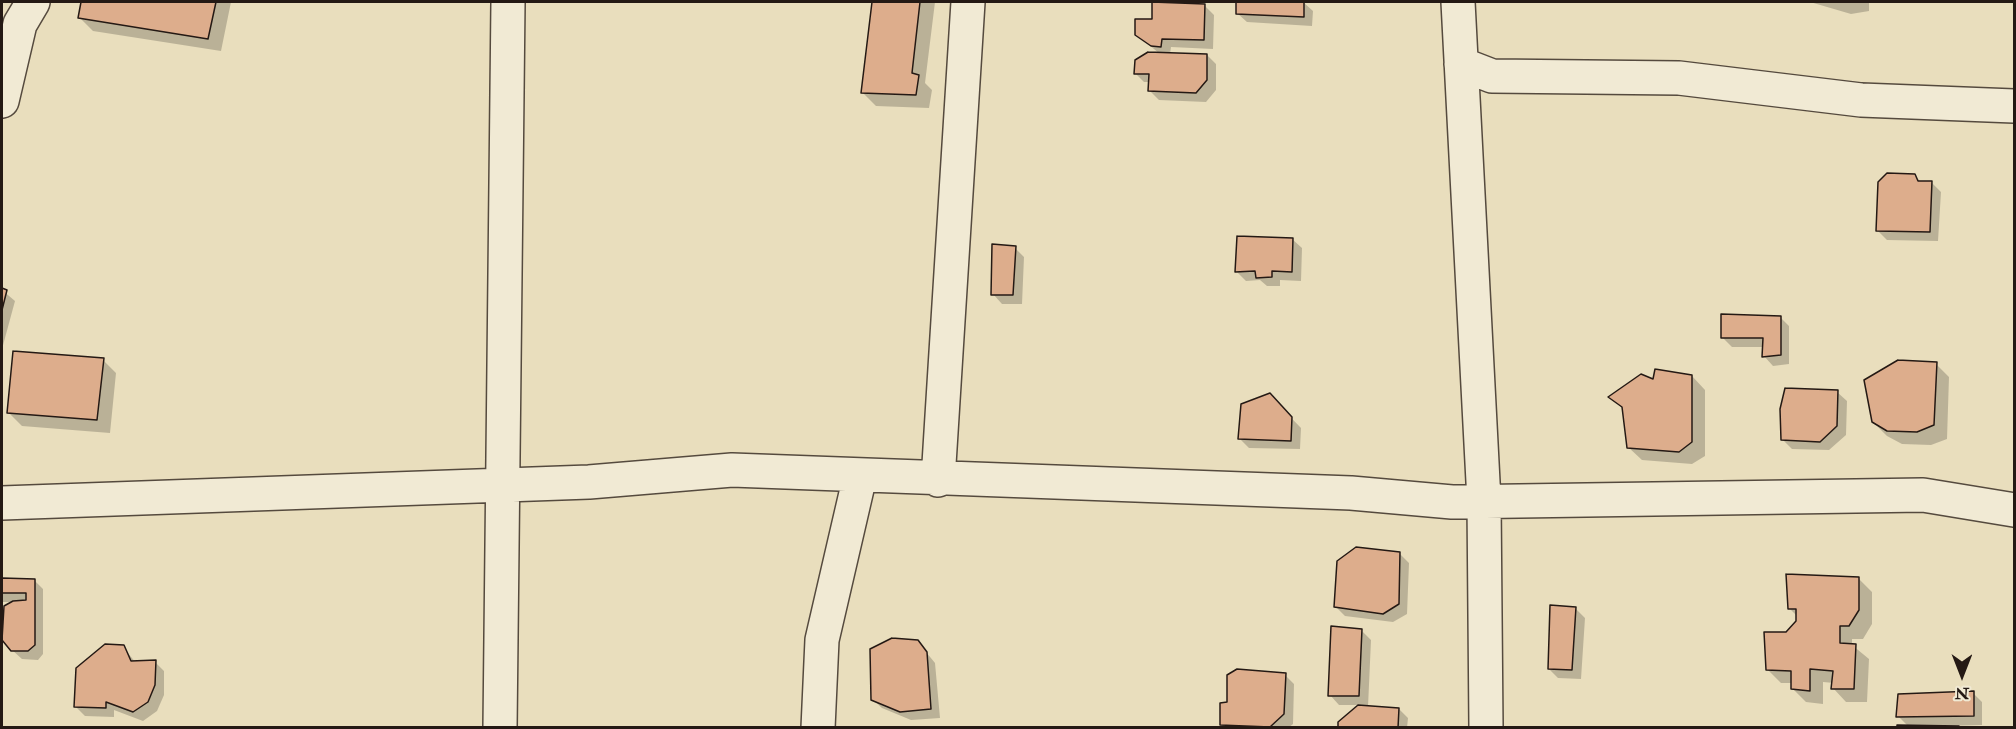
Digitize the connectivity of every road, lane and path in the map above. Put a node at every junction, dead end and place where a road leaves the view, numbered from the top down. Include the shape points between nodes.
1 (508, 2) edge
2 (968, 2) edge
3 (1458, 2) edge
4 (18, 21) edge
5 (1461, 64) junction
6 (2, 100) edge
7 (2014, 106) edge
8 (860, 476) junction
9 (938, 480) junction
10 (501, 484) junction
11 (1484, 501) junction
12 (2, 503) edge
13 (2014, 510) edge
14 (500, 728) edge
15 (818, 728) edge
16 (1486, 728) edge

1 - 10 street
2 - 9 street
3 - 5 street
4 - 6 street
5 - 7 street via 1492,76 1679,78 1861,100
5 - 11 street
8 - 9 street
8 - 10 street via 732,470 589,482
8 - 15 street via 822,640
9 - 11 street
10 - 12 street
10 - 14 street
11 - 13 street via 1923,495
11 - 16 street

